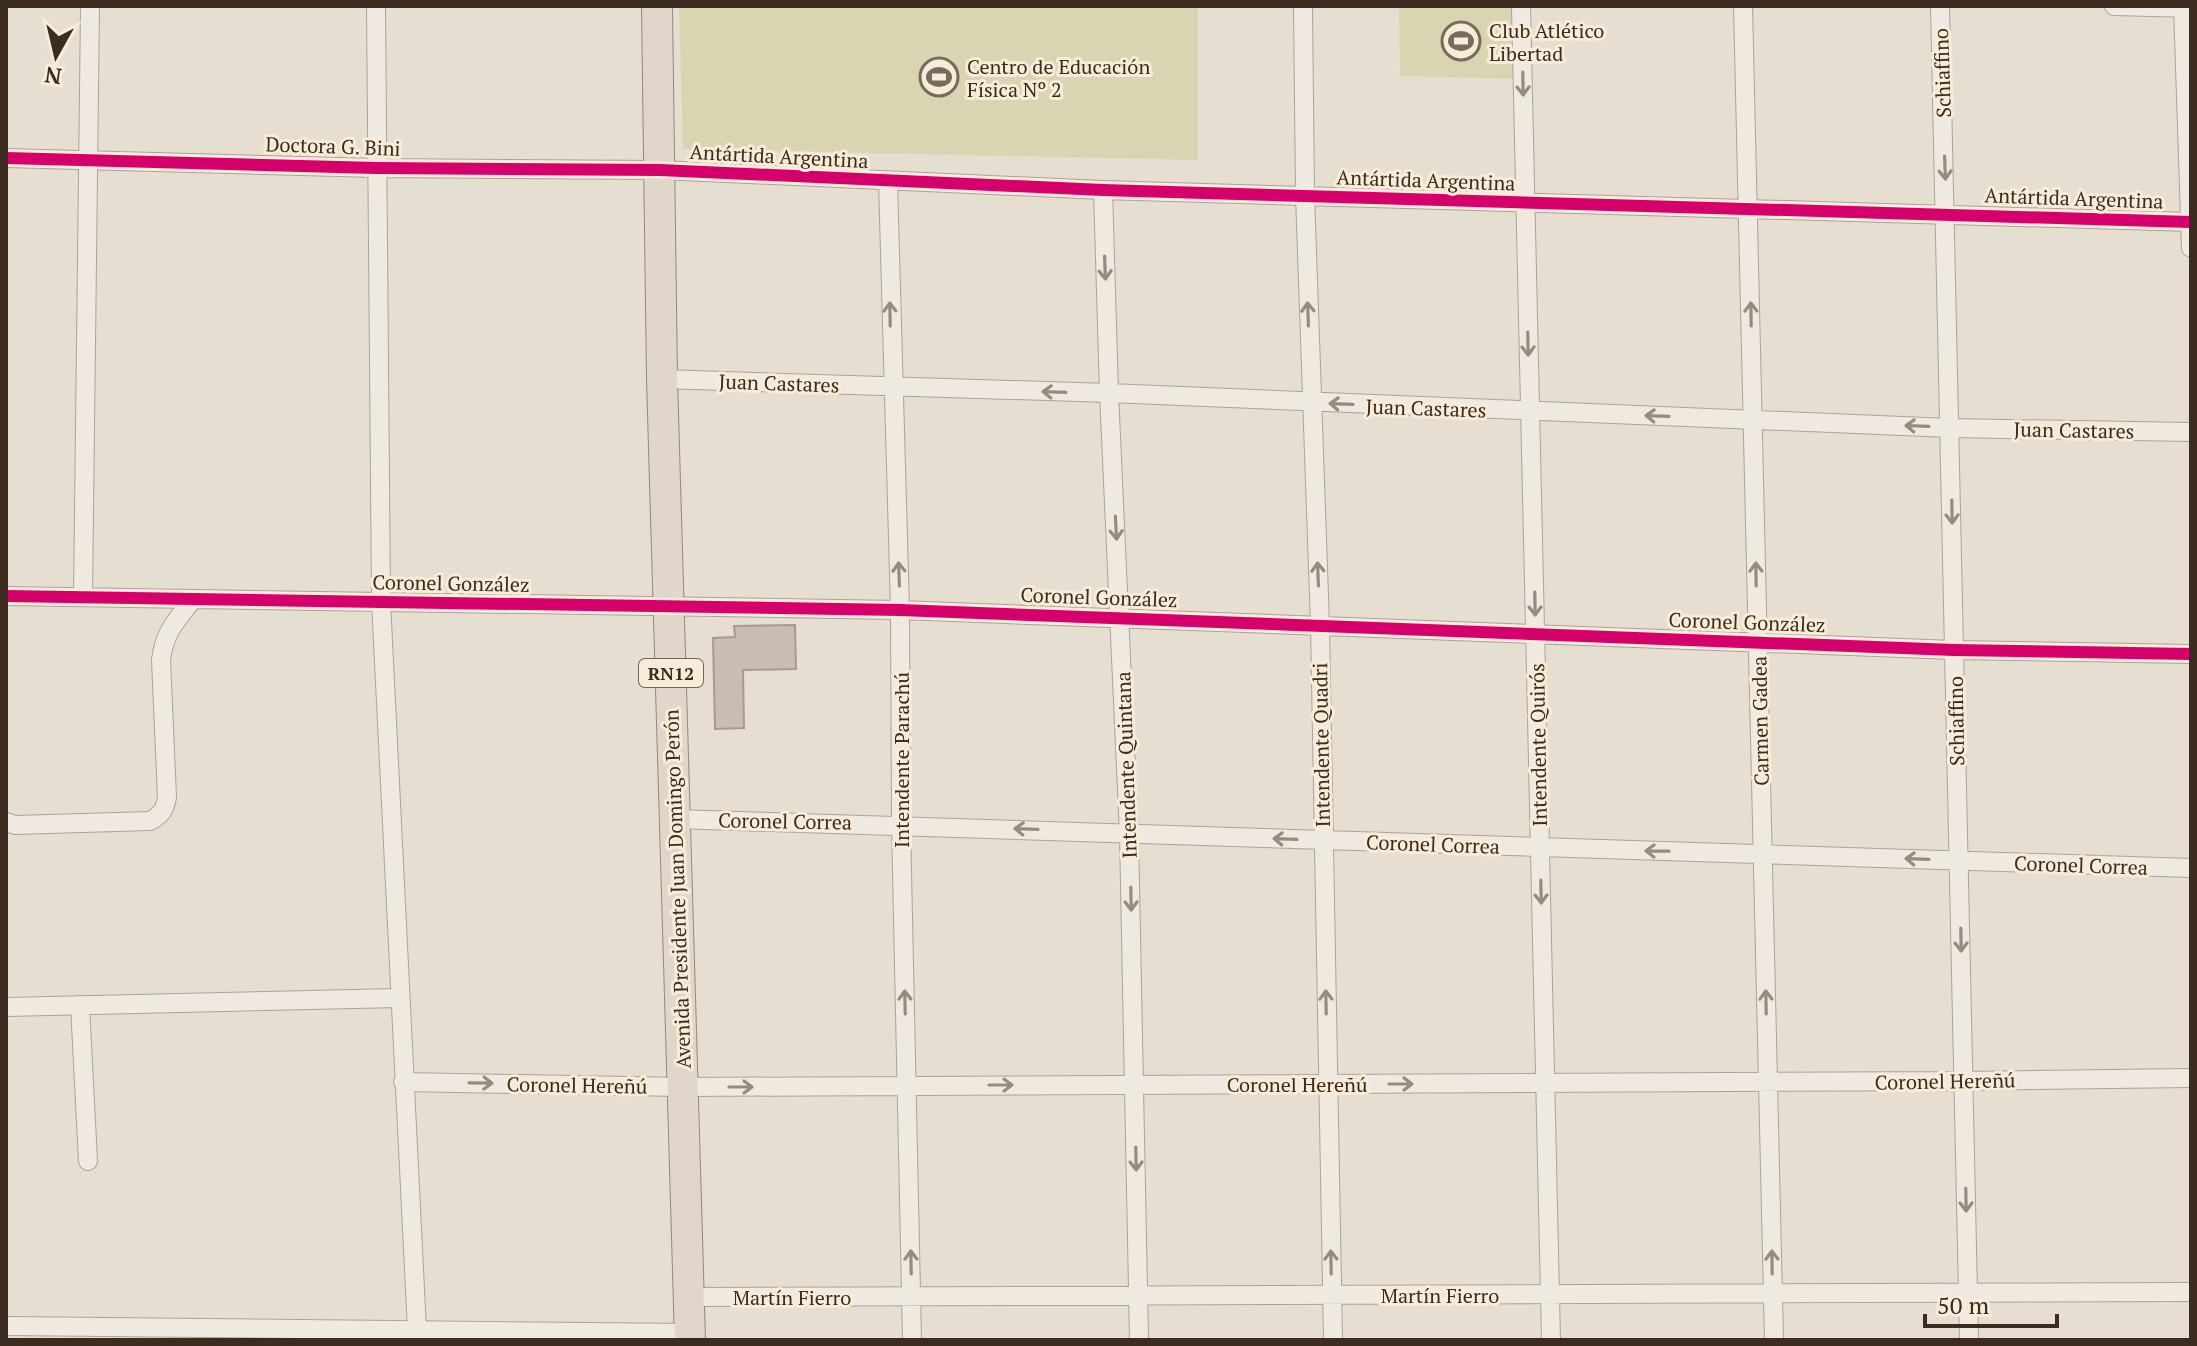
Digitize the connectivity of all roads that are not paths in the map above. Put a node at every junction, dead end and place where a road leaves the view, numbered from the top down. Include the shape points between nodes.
1 (90, 6) edge
2 (376, 6) edge
3 (657, 6) edge
4 (1303, 6) edge
5 (1521, 6) edge
6 (1743, 6) edge
7 (1940, 6) edge
8 (2114, 6) edge
9 (2186, 7) edge
10 (6, 158) edge
11 (89, 159) junction
12 (376, 168) junction
13 (660, 170) junction
14 (888, 181) junction
15 (1103, 190) junction
16 (1305, 195) junction
17 (1525, 204) junction
18 (1749, 208) junction
19 (1946, 214) junction
20 (2191, 222) edge
21 (2191, 248) edge
22 (662, 379) junction
23 (892, 387) junction
24 (1109, 393) junction
25 (1311, 403) junction
26 (1530, 411) junction
27 (1752, 420) junction
28 (1950, 428) junction
29 (2191, 432) edge
30 (6, 596) edge
31 (83, 597) junction
32 (193, 599) junction
33 (381, 601) junction
34 (669, 608) junction
35 (900, 610) junction
36 (1120, 617) junction
37 (1320, 625) junction
38 (1535, 633) junction
39 (1758, 643) junction
40 (1954, 650) junction
41 (2191, 654) edge
42 (675, 819) junction
43 (6, 822) edge
44 (901, 824) junction
45 (1129, 834) junction
46 (1322, 840) junction
47 (1540, 848) junction
48 (1763, 853) junction
49 (1959, 861) junction
50 (2191, 868) edge
51 (399, 998) junction
52 (80, 1005) junction
53 (6, 1007) edge
54 (2191, 1078) edge
55 (1964, 1081) junction
56 (403, 1082) junction
57 (1768, 1082) junction
58 (1545, 1083) junction
59 (1327, 1084) junction
60 (1134, 1085) junction
61 (907, 1086) junction
62 (683, 1087) junction
63 (88, 1161) dead end
64 (2191, 1292) edge
65 (1773, 1293) junction
66 (1968, 1293) junction
67 (1550, 1294) junction
68 (1332, 1295) junction
69 (1138, 1296) junction
70 (689, 1297) junction
71 (911, 1297) junction
72 (6, 1326) edge
73 (417, 1330) junction
74 (178, 1334) edge
75 (336, 1335) edge
76 (495, 1336) edge
77 (690, 1337) edge
78 (912, 1340) edge
79 (1139, 1340) edge
80 (1333, 1340) edge
81 (1551, 1340) edge
82 (1774, 1340) edge
83 (1969, 1340) edge

1 - 11 street
2 - 12 street
3 - 13 highway, Avenida Presidente Juan Domingo Perón / RN12
4 - 16 street, Intendente Quadri
5 -> 17 street, Intendente Quirós
6 - 18 street, Carmen Gadea
7 -> 19 street, Schiaffino
8 - 9 street
9 - 20 street
10 - 11 street, Doctora G. Bini
11 - 12 street, Doctora G. Bini
11 - 31 street
12 - 13 street, Doctora G. Bini
12 - 33 street
13 - 14 street, Antártida Argentina
13 - 22 highway, Avenida Presidente Juan Domingo Perón / RN12
14 - 15 street, Antártida Argentina
23 -> 14 street, Intendente Parachú
15 - 16 street, Antártida Argentina
15 -> 24 street, Intendente Quintana
16 - 17 street, Antártida Argentina
25 -> 16 street, Intendente Quadri
17 - 18 street, Antártida Argentina
17 -> 26 street, Intendente Quirós
18 - 19 street, Antártida Argentina
27 -> 18 street, Carmen Gadea
19 - 20 street, Antártida Argentina
19 - 28 street, Schiaffino
20 - 21 street
22 - 23 street, Juan Castares
22 - 34 highway, Avenida Presidente Juan Domingo Perón / RN12
24 -> 23 street, Juan Castares
35 -> 23 street, Intendente Parachú
24 - 25 street, Juan Castares
24 -> 36 street, Intendente Quintana
26 -> 25 street, Juan Castares
37 -> 25 street, Intendente Quadri
27 -> 26 street, Juan Castares
26 -> 38 street, Intendente Quirós
28 -> 27 street, Juan Castares
39 -> 27 street, Carmen Gadea
28 - 29 street, Juan Castares
28 -> 40 street, Schiaffino
30 - 31 street, Coronel González
31 - 32 street, Coronel González
32 - 33 street, Coronel González
32 - 43 street via 167,631 163,645 167,797 160,815 150,821
33 - 34 street, Coronel González
33 - 51 street
34 - 35 street, Coronel González
34 - 42 highway, Avenida Presidente Juan Domingo Perón / RN12
35 - 36 street, Coronel González
35 - 44 street, Intendente Parachú
36 - 37 street, Coronel González
36 - 45 street, Intendente Quintana
37 - 38 street, Coronel González
37 - 46 street, Intendente Quadri
38 - 39 street, Coronel González
38 - 47 street, Intendente Quirós
39 - 40 street, Coronel González
39 - 48 street, Carmen Gadea
40 - 41 street, Coronel González
40 - 49 street, Schiaffino
42 - 44 street, Coronel Correa
42 - 62 highway, Avenida Presidente Juan Domingo Perón / RN12
45 -> 44 street, Coronel Correa
61 -> 44 street, Intendente Parachú
46 -> 45 street, Coronel Correa
45 -> 60 street, Intendente Quintana
46 - 47 street, Coronel Correa
59 -> 46 street, Intendente Quadri
48 -> 47 street, Coronel Correa
47 -> 58 street, Intendente Quirós
49 -> 48 street, Coronel Correa
57 -> 48 street, Carmen Gadea
49 - 50 street, Coronel Correa
49 -> 55 street, Schiaffino
51 - 52 street
51 - 56 street
52 - 53 street
52 - 63 street
54 - 55 street, Coronel Hereñú
55 - 57 street, Coronel Hereñú
55 -> 66 street, Schiaffino
56 -> 62 street, Coronel Hereñú
56 - 73 street
57 - 58 street, Coronel Hereñú
65 -> 57 street, Carmen Gadea
59 -> 58 street, Coronel Hereñú
58 - 67 street, Intendente Quirós
59 - 60 street, Coronel Hereñú
68 -> 59 street, Intendente Quadri
61 -> 60 street, Coronel Hereñú
60 -> 69 street, Intendente Quintana
62 -> 61 street, Coronel Hereñú
71 -> 61 street, Intendente Parachú
62 - 70 highway, Avenida Presidente Juan Domingo Perón / RN12
64 - 66 street, Martín Fierro
65 - 66 street, Martín Fierro
65 - 67 street, Martín Fierro
65 - 82 street, Carmen Gadea
66 - 83 street, Schiaffino
67 - 68 street, Martín Fierro
67 - 81 street, Intendente Quirós
68 - 69 street, Martín Fierro
68 - 80 street, Intendente Quadri
69 - 71 street, Martín Fierro
69 - 79 street, Intendente Quintana
70 - 71 street, Martín Fierro
70 - 77 highway, Avenida Presidente Juan Domingo Perón / RN12
71 - 78 street, Intendente Parachú
72 - 74 street
73 - 75 street
73 - 76 street
74 - 75 street
76 - 77 street

